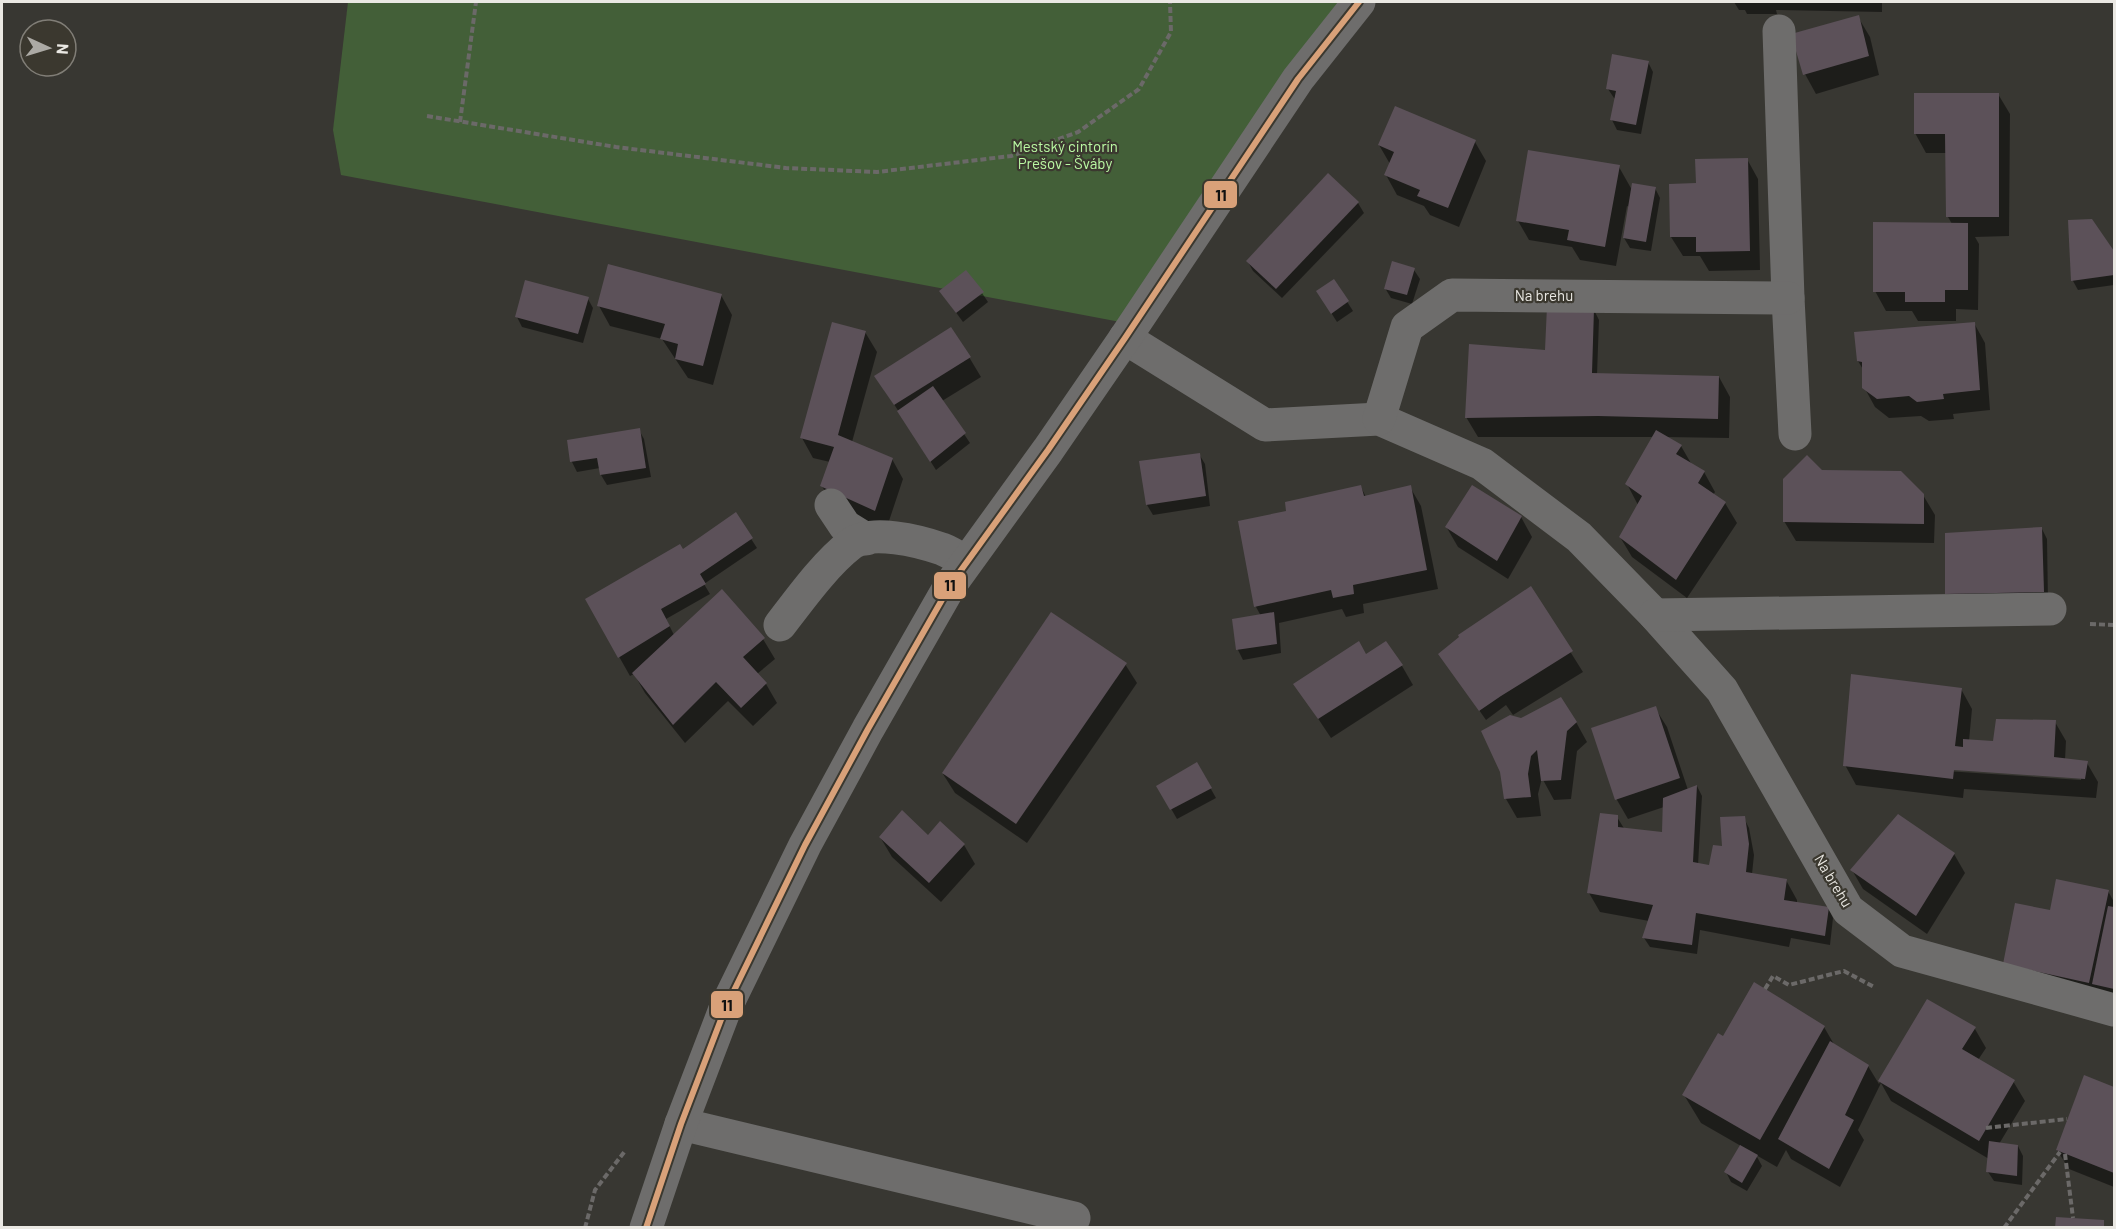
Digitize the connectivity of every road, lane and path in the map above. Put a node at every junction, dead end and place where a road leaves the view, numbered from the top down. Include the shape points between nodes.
1 (476, 2) edge
2 (1170, 2) edge
3 (1359, 2) edge
4 (1779, 31) dead end
5 (427, 116) dead end
6 (460, 122) junction
7 (1788, 298) junction
8 (1125, 338) junction
9 (1379, 419) junction
10 (1795, 434) dead end
11 (831, 505) dead end
12 (866, 539) junction
13 (966, 562) junction
14 (2050, 609) dead end
15 (1655, 615) junction
16 (780, 625) dead end
17 (1765, 988) dead end
18 (1880, 990) dead end
19 (2115, 1010) edge
20 (2067, 1119) dead end
21 (681, 1124) junction
22 (1986, 1128) dead end
23 (621, 1154) dead end
24 (1074, 1218) dead end
25 (2073, 1218) dead end
26 (585, 1227) edge
27 (646, 1227) edge
28 (2004, 1227) edge

1 - 6 path
2 - 6 path via 1171,32 1139,89 1078,132 1011,156 877,172 786,168
3 - 8 street via 1298,79
4 - 7 street
5 - 6 path
7 - 9 street, Na brehu via 1452,295 1407,327
7 - 10 street
8 - 9 street, Na brehu via 1265,425
8 - 13 street
9 - 15 street, Na brehu via 1482,464 1579,537
11 - 12 street via 845,526
12 - 13 street via 878,536 913,541 943,549
12 - 16 street via 852,543
13 - 21 street via 805,845 725,1009
14 - 15 street
15 - 19 street, Na brehu via 1722,690 1848,910 1902,951
17 - 18 path via 1773,976 1789,985 1844,971
20 - 22 path
21 - 24 street
21 - 27 street
23 - 26 path via 595,1190
25 - 28 path via 2062,1153

